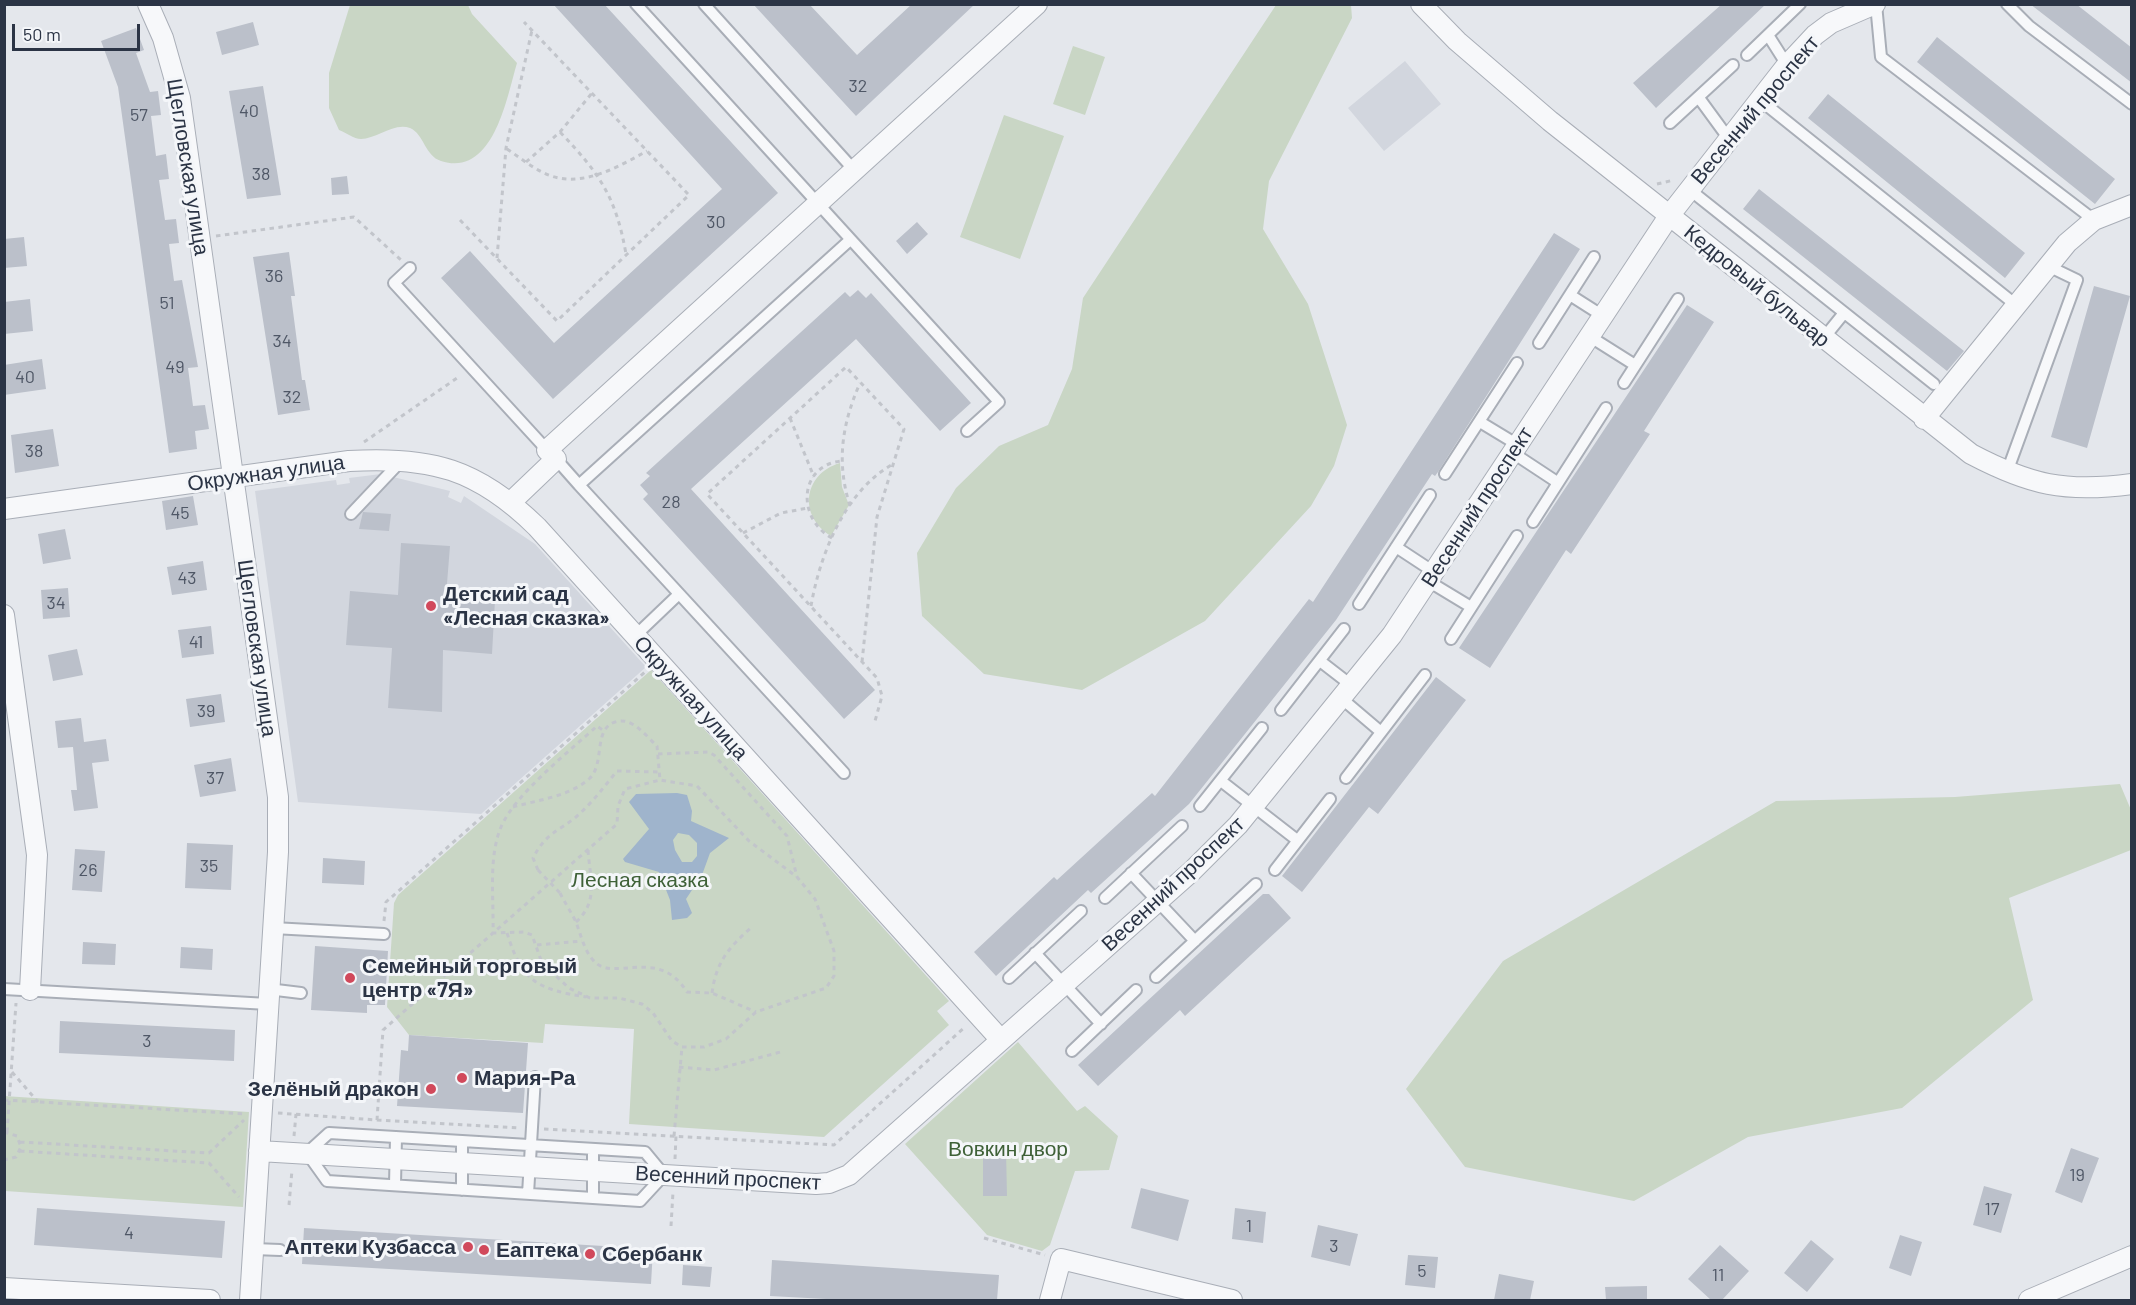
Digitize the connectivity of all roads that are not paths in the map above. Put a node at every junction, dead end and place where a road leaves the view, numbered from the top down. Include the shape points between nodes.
1 (148, 4) edge
2 (636, 4) edge
3 (704, 4) edge
4 (1037, 4) edge
5 (1421, 4) edge
6 (1800, 4) edge
7 (1876, 4) edge
8 (2007, 4) edge
9 (1854, 9) edge
10 (1768, 35) junction
11 (1747, 55) dead end
12 (1733, 65) dead end
13 (1787, 65) junction
14 (1699, 98) junction
15 (1760, 100) junction
16 (2132, 104) edge
17 (1670, 123) dead end
18 (1729, 140) junction
19 (854, 170) junction
20 (1692, 186) junction
21 (817, 203) junction
22 (2132, 205) edge
23 (1669, 216) junction
24 (2094, 220) junction
25 (850, 240) junction
26 (1594, 257) dead end
27 (2048, 266) junction
28 (410, 268) road end
29 (1570, 295) junction
30 (1678, 299) dead end
31 (2016, 306) junction
32 (1844, 313) junction
33 (1603, 316) junction
34 (1589, 336) junction
35 (1824, 339) junction
36 (1539, 343) dead end
37 (1517, 363) dead end
38 (1635, 365) junction
39 (1624, 383) dead end
40 (1934, 384) dead end
41 (1606, 408) dead end
42 (1924, 419) junction
43 (1480, 422) junction
44 (967, 431) dead end
45 (1515, 449) junction
46 (551, 455) junction
47 (402, 460) junction
48 (2007, 472) junction
49 (1445, 474) dead end
50 (233, 477) junction
51 (1557, 482) junction
52 (2131, 483) edge
53 (579, 485) junction
54 (1430, 495) dead end
55 (511, 502) junction
56 (4, 510) edge
57 (351, 514) dead end
58 (1533, 522) dead end
59 (1517, 536) dead end
60 (1396, 547) junction
61 (1431, 577) junction
62 (680, 594) junction
63 (1359, 604) dead end
64 (1471, 607) junction
65 (4, 615) edge
66 (1344, 629) dead end
67 (635, 636) junction
68 (1451, 639) dead end
69 (1320, 661) junction
70 (1425, 675) dead end
71 (1346, 692) junction
72 (1281, 710) dead end
73 (1262, 728) dead end
74 (1381, 732) junction
75 (844, 773) dead end
76 (1346, 778) dead end
77 (1221, 781) junction
78 (1330, 798) dead end
79 (1200, 806) dead end
80 (1254, 806) junction
81 (1182, 826) dead end
82 (1297, 840) junction
83 (1275, 870) dead end
84 (1131, 873) junction
85 (1256, 884) dead end
86 (1105, 898) dead end
87 (1158, 901) junction
88 (1081, 910) dead end
89 (273, 928) junction
90 (384, 934) road end
91 (1195, 941) junction
92 (1035, 954) junction
93 (1156, 977) dead end
94 (1009, 978) dead end
95 (1064, 985) junction
96 (4, 989) edge
97 (23, 990) junction
98 (1136, 990) dead end
99 (302, 993) dead end
100 (268, 997) junction
101 (1101, 1024) junction
102 (1001, 1040) junction
103 (1072, 1051) dead end
104 (534, 1077) dead end
105 (396, 1137) junction
106 (462, 1141) junction
107 (531, 1145) junction
108 (593, 1149) junction
109 (259, 1151) junction
110 (307, 1153) junction
111 (395, 1160) junction
112 (462, 1163) junction
113 (530, 1168) junction
114 (594, 1171) junction
115 (664, 1175) junction
116 (395, 1185) junction
117 (462, 1190) junction
118 (528, 1194) junction
119 (593, 1198) junction
120 (254, 1249) junction
121 (280, 1250) dead end
122 (2132, 1256) edge
123 (5, 1292) edge
124 (210, 1300) edge
125 (250, 1300) edge
126 (1050, 1300) edge
127 (1232, 1300) edge
128 (2029, 1300) edge

1 - 50 street, Щегловская улица via 163,38 180,98
2 - 21 lane
3 - 19 lane
4 - 19 street
5 - 23 street, Кедровый бульвар via 1492,72
6 - 10 lane
7 - 9 street, Весенний проспект
7 - 24 lane via 1881,57
8 - 16 lane via 2029,26
9 - 13 street, Весенний проспект via 1815,35
10 - 11 lane
10 - 13 lane
12 - 14 lane
13 - 15 street, Весенний проспект
14 - 17 lane
14 - 18 lane
15 - 18 street, Весенний проспект
15 - 31 lane
18 - 20 street, Весенний проспект
19 - 21 street
20 - 23 street, Весенний проспект
20 - 32 lane
21 - 25 lane
21 - 46 street
22 - 24 street
23 - 33 street, Весенний проспект
23 - 35 street, Кедровый бульвар
24 - 27 street
25 - 44 lane via 999,402
25 - 53 lane
26 - 29 lane
27 - 31 street
27 - 48 lane via 2077,280
28 - 46 lane via 394,283
29 - 33 lane
29 - 36 lane
30 - 38 lane
31 - 42 street
32 - 35 lane
32 - 40 lane
33 - 34 street, Весенний проспект
34 - 38 lane
34 - 45 street, Весенний проспект
35 - 42 street, Кедровый бульвар
37 - 43 lane
38 - 39 lane
41 - 51 lane
42 - 48 street, Кедровый бульвар via 1971,454
43 - 45 lane
43 - 49 lane
45 - 51 lane
45 - 61 street, Весенний проспект
46 - 53 lane
46 - 55 street
47 - 50 street, Окружная улица via 349,461
47 - 55 street, Окружная улица via 453,470
47 - 57 lane
48 - 52 street, Кедровый бульвар via 2068,489
50 - 56 street, Окружная улица
50 - 89 street, Щегловская улица via 278,797
51 - 58 lane
53 - 62 lane
54 - 60 lane
55 - 67 street, Окружная улица
59 - 64 lane
60 - 61 lane
60 - 63 lane
61 - 64 lane
61 - 71 street, Весенний проспект via 1392,635
62 - 67 lane
62 - 75 lane
64 - 68 lane
65 - 97 street via 37,855
66 - 69 lane
67 - 102 street, Окружная улица
69 - 71 lane
69 - 72 lane
70 - 74 lane
71 - 74 lane
71 - 80 street, Весенний проспект
73 - 77 lane
74 - 76 lane
77 - 79 lane
77 - 80 lane
78 - 82 lane
80 - 82 lane
80 - 87 street, Весенний проспект via 1225,840
81 - 84 lane
82 - 83 lane
84 - 86 lane
84 - 87 lane
85 - 91 lane
87 - 91 lane
87 - 95 street, Весенний проспект
88 - 92 lane
89 - 90 lane
89 - 100 street, Щегловская улица
91 - 93 lane
92 - 94 lane
92 - 95 lane
95 - 101 lane
95 - 102 street, Весенний проспект
96 - 97 lane
97 - 100 lane
98 - 101 lane
99 - 100 lane
100 - 109 street, Щегловская улица via 256,1113
101 - 103 lane
102 - 115 street, Весенний проспект via 861,1166 839,1180 816,1184
104 - 107 lane
105 - 106 lane
105 - 110 lane via 328,1133
105 - 111 lane
106 - 107 lane
106 - 112 lane
107 - 108 lane
107 - 113 lane
108 - 114 lane
108 - 115 lane via 645,1152
109 - 110 street, Весенний проспект
109 - 120 street, Щегловская улица
110 - 111 street, Весенний проспект
110 - 116 lane via 327,1181
111 - 112 street, Весенний проспект
111 - 116 lane
112 - 113 street, Весенний проспект
112 - 117 lane
113 - 114 street, Весенний проспект
113 - 118 lane
114 - 115 street, Весенний проспект
114 - 119 lane
115 - 119 lane via 640,1201
116 - 117 lane
117 - 118 lane
118 - 119 lane
120 - 121 lane
120 - 125 street, Щегловская улица
122 - 128 street
123 - 124 street
126 - 127 street via 1061,1259

